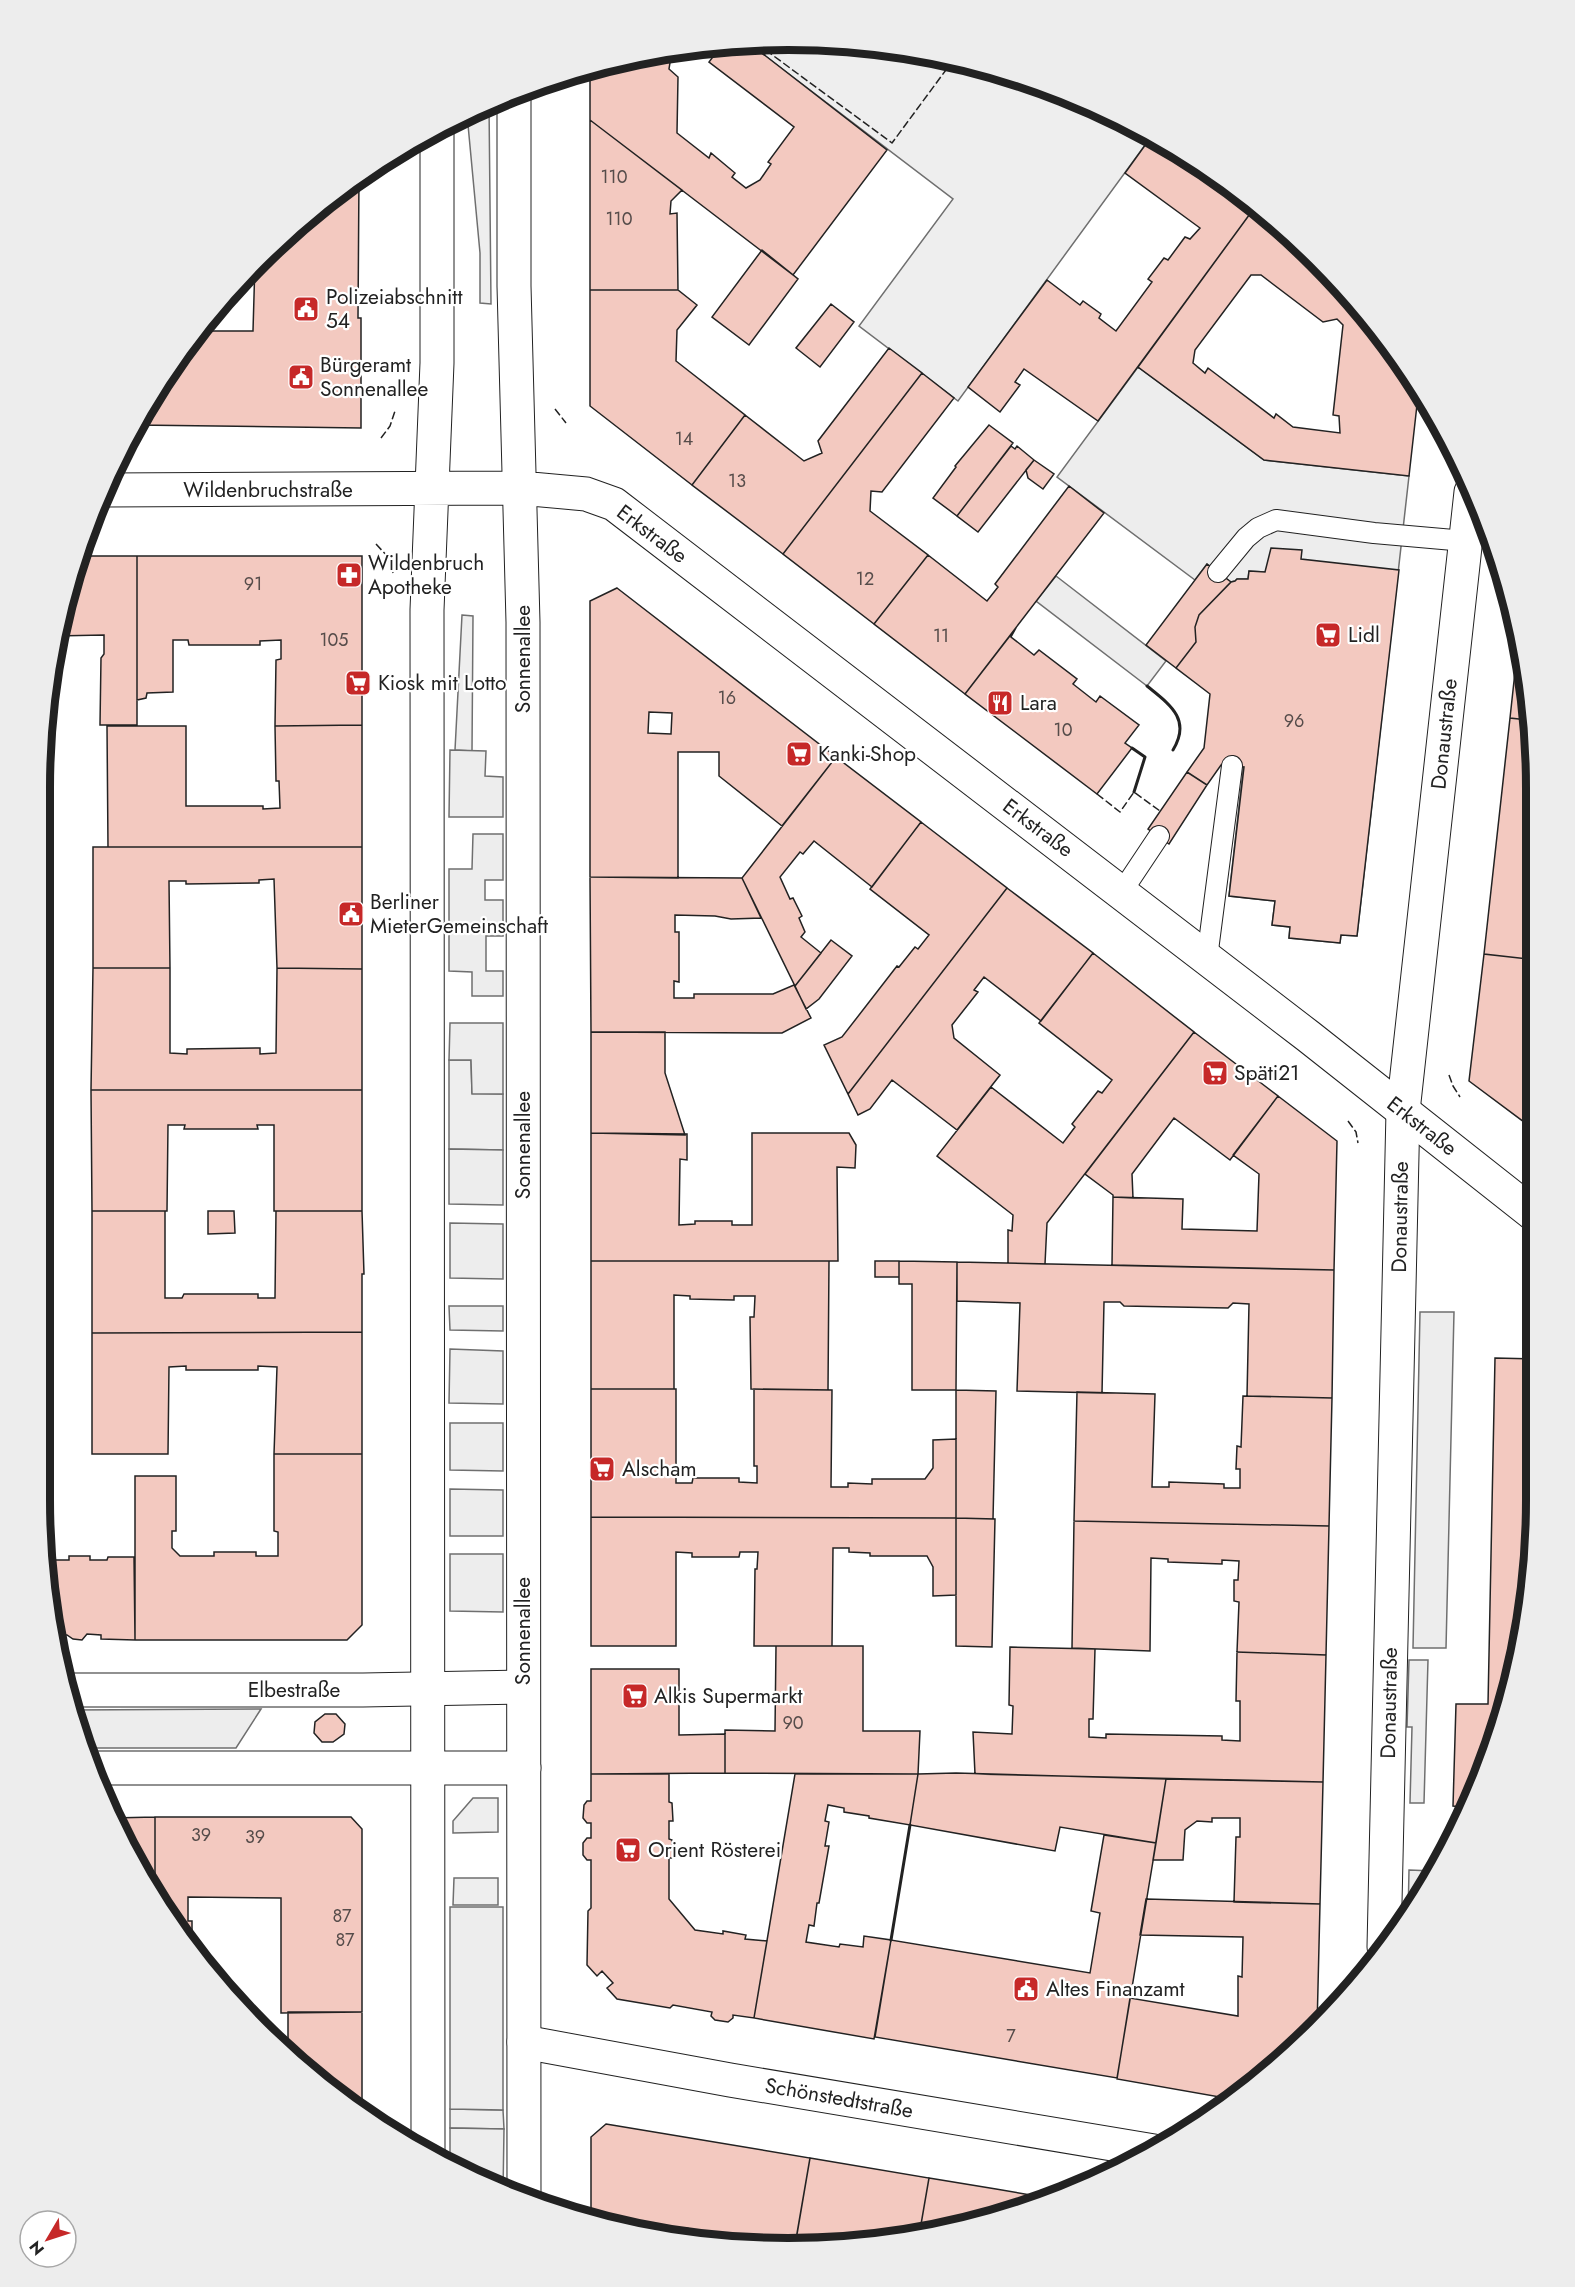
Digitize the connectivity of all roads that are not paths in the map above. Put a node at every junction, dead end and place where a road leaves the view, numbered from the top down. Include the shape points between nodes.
1 (513, 103) edge
2 (437, 139) edge
3 (520, 488) junction
4 (113, 490) edge
5 (432, 490) junction
6 (1469, 506) edge
7 (1465, 541) junction
8 (1218, 572) dead end
9 (1232, 766) dead end
10 (1159, 836) dead end
11 (1121, 892) junction
12 (1207, 958) junction
13 (1403, 1111) junction
14 (1526, 1208) edge
15 (523, 1687) junction
16 (428, 1689) junction
17 (75, 1690) edge
18 (101, 1768) edge
19 (524, 1768) junction
20 (428, 1769) junction
21 (1384, 1933) edge
22 (524, 2042) junction
23 (428, 2144) edge
24 (1138, 2148) edge
25 (524, 2188) edge

1 - 3 street, Sonnenallee
2 - 5 street via 437,363
3 - 5 street, Erkstraße
3 - 11 street, Erkstraße via 586,494 614,504
3 - 15 street, Sonnenallee
4 - 5 street, Wildenbruchstraße
5 - 16 street via 427,610
6 - 7 street, Donaustraße
7 - 8 lane via 1276,520 1246,538
7 - 13 street, Donaustraße
9 - 12 lane
10 - 11 lane
11 - 12 street, Erkstraße
12 - 13 street, Erkstraße
13 - 14 street, Erkstraße
13 - 21 street, Donaustraße
15 - 16 street, Elbestraße
15 - 19 street, Sonnenallee
16 - 17 street, Elbestraße
16 - 20 street
18 - 20 street
19 - 20 street
19 - 22 street, Sonnenallee
20 - 23 street
22 - 24 street, Schönstedtstraße
22 - 25 street, Sonnenallee

